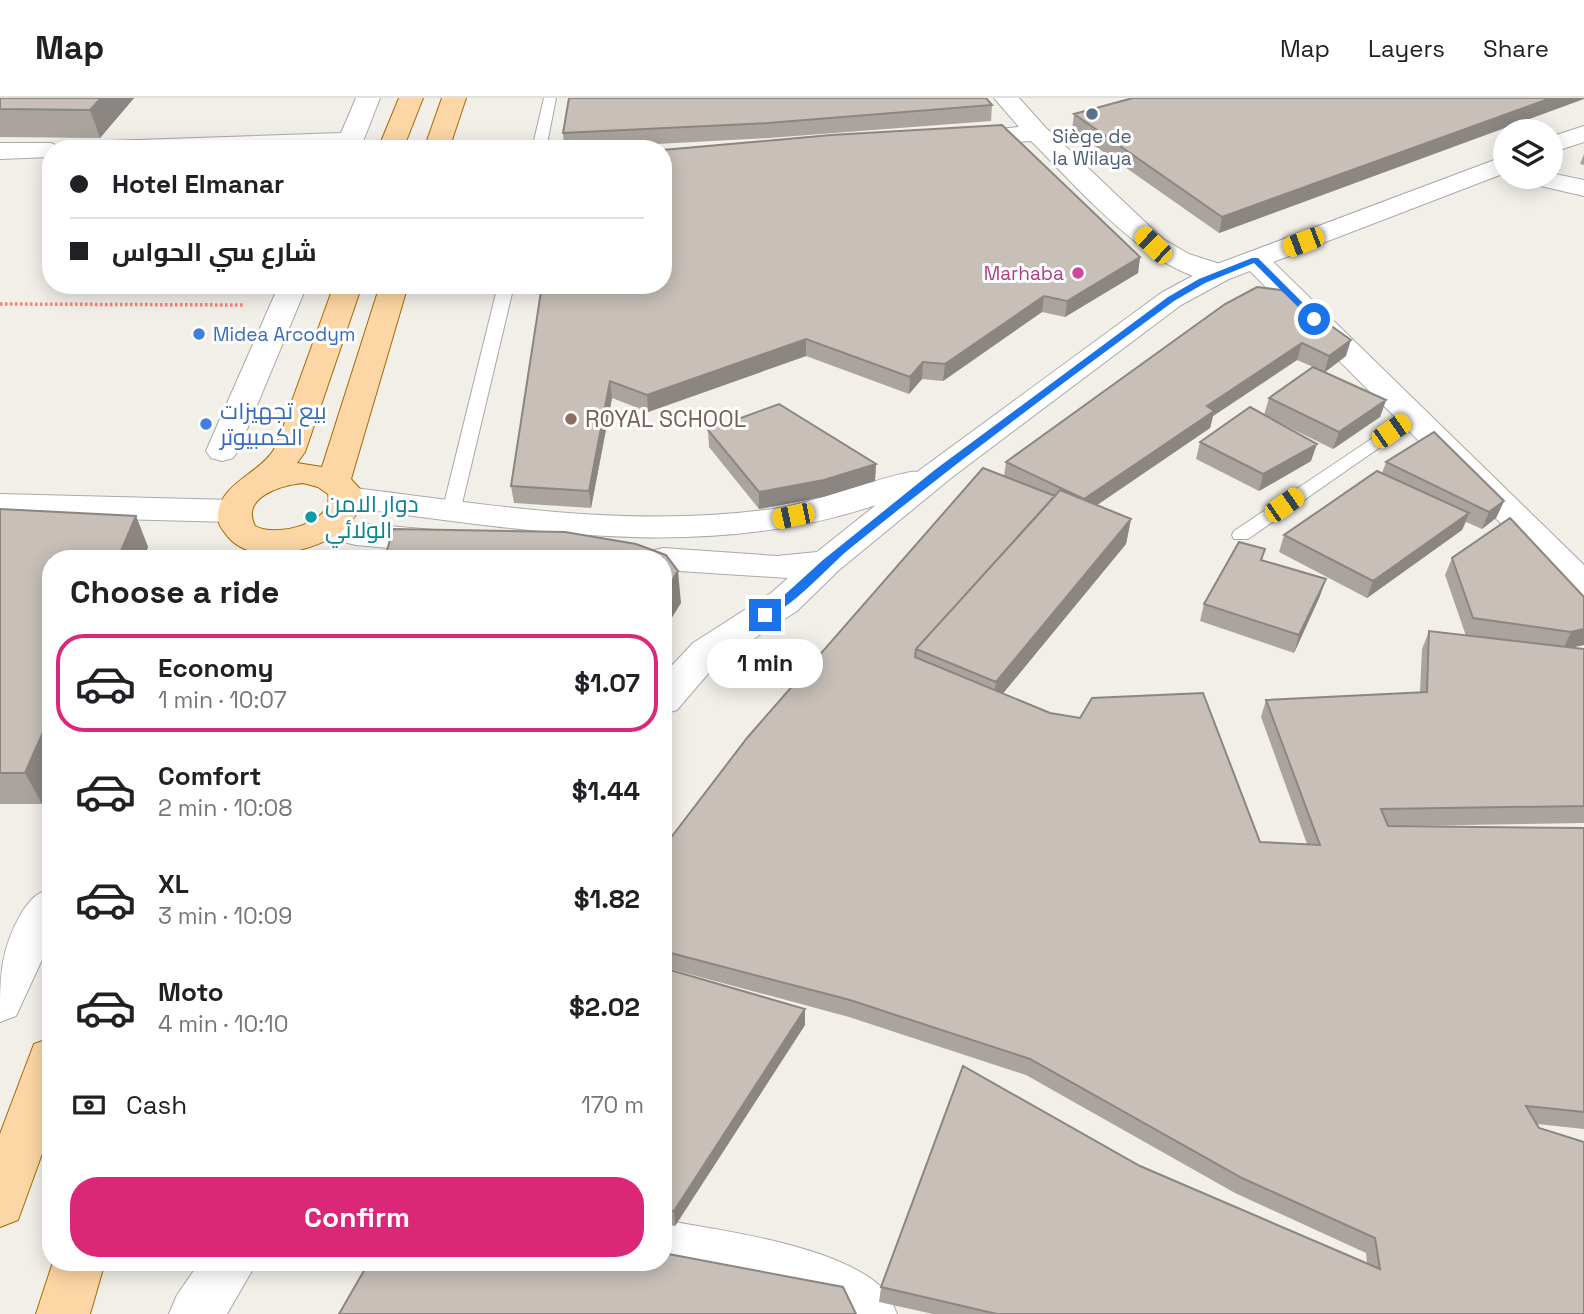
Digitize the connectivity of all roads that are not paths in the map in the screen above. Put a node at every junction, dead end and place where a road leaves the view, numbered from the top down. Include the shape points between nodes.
1 (368, 98) edge
2 (411, 98) edge
3 (454, 98) edge
4 (550, 98) edge
5 (1006, 98) edge
6 (1037, 133) junction
7 (1584, 133) edge
8 (351, 140) edge
9 (394, 140) edge
10 (439, 140) edge
11 (541, 140) edge
12 (935, 141) edge
13 (1563, 141) edge
14 (42, 150) edge
15 (0, 151) edge
16 (1493, 171) edge
17 (1563, 184) edge
18 (1584, 188) edge
19 (1255, 260) junction
20 (1219, 273) junction
21 (345, 294) edge
22 (392, 294) edge
23 (504, 294) edge
24 (289, 295) edge
25 (1413, 416) junction
26 (222, 451) dead end
27 (939, 471) junction
28 (267, 479) junction
29 (340, 488) junction
30 (0, 505) edge
31 (233, 511) junction
32 (451, 512) junction
33 (1241, 535) dead end
34 (318, 540) edge
35 (255, 550) edge
36 (551, 550) edge
37 (672, 560) edge
38 (827, 562) junction
39 (1584, 586) edge
40 (672, 690) edge
41 (42, 918) edge
42 (0, 1002) edge
43 (42, 1084) edge
44 (0, 1203) edge
45 (672, 1247) edge
46 (76, 1271) edge
47 (225, 1271) edge
48 (63, 1314) edge
49 (196, 1314) edge
50 (870, 1314) edge

1 - 8 street
2 - 9 main road
3 - 10 main road
4 - 11 lane
5 - 6 street
6 - 12 street
6 - 20 street via 1153,245 1179,260
7 - 13 street
14 - 15 street
16 - 19 street
17 - 18 street
19 - 20 street
19 - 25 street
20 - 27 street via 1171,299
21 - 28 main road via 289,452
22 - 29 main road
23 - 32 lane
24 - 26 street
25 - 33 lane
25 - 39 street
27 - 32 street via 816,511 726,526 657,527
27 - 38 street
28 - 29 main road via 303,473
28 - 31 main road via 244,493
29 - 32 street
29 - 34 main road via 345,507
30 - 31 street
31 - 35 main road via 233,521
34 - 35 main road
34 - 36 street via 356,534
37 - 38 street via 777,568
38 - 40 street via 784,602 706,652
41 - 42 street via 25,941
43 - 44 main road
45 - 50 street via 784,1268 846,1292
46 - 48 main road
47 - 49 street

